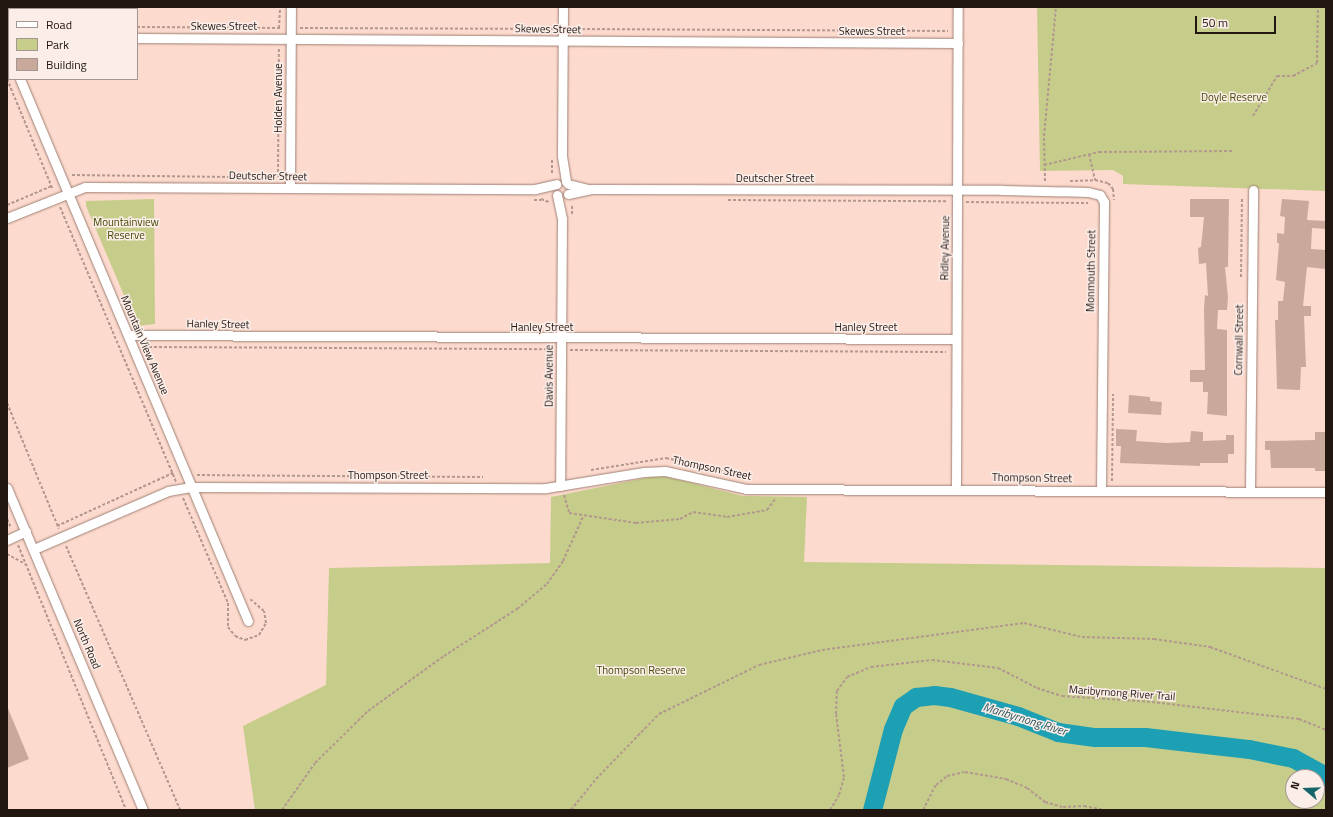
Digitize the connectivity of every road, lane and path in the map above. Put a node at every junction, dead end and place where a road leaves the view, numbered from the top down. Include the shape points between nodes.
1 (280, 7) edge
2 (291, 7) edge
3 (563, 7) edge
4 (958, 7) edge
5 (1056, 7) edge
6 (1318, 7) edge
7 (301, 21) dead end
8 (573, 22) dead end
9 (948, 24) dead end
10 (138, 27) edge
11 (280, 28) junction
12 (290, 28) junction
13 (301, 28) junction
14 (563, 29) junction
15 (573, 29) junction
16 (948, 32) junction
17 (138, 38) edge
18 (279, 38) junction
19 (290, 38) junction
20 (301, 38) junction
21 (563, 41) junction
22 (573, 41) junction
23 (948, 43) junction
24 (958, 43) junction
25 (7, 79) edge
26 (20, 80) edge
27 (1253, 116) dead end
28 (1234, 151) dead end
29 (1089, 154) junction
30 (1044, 165) junction
31 (278, 177) dead end
32 (1095, 180) dead end
33 (1045, 181) dead end
34 (290, 188) junction
35 (562, 189) junction
36 (958, 190) junction
37 (968, 190) junction
38 (1253, 190) dead end
39 (68, 192) junction
40 (533, 200) dead end
41 (541, 200) dead end
42 (727, 200) dead end
43 (58, 201) junction
44 (71, 202) junction
45 (958, 202) junction
46 (968, 202) junction
47 (1094, 203) dead end
48 (56, 207) dead end
49 (968, 210) dead end
50 (7, 218) edge
51 (128, 335) junction
52 (561, 339) junction
53 (956, 339) junction
54 (143, 347) dead end
55 (561, 350) junction
56 (946, 352) dead end
57 (7, 403) edge
58 (586, 470) dead end
59 (173, 473) junction
60 (488, 477) dead end
61 (750, 479) dead end
62 (1101, 481) junction
63 (1120, 481) dead end
64 (560, 486) junction
65 (191, 487) junction
66 (201, 487) junction
67 (7, 488) edge
68 (179, 489) junction
69 (778, 489) junction
70 (956, 489) junction
71 (1101, 491) junction
72 (1250, 491) junction
73 (1326, 492) edge
74 (583, 517) junction
75 (7, 519) edge
76 (8, 525) edge
77 (57, 526) junction
78 (26, 531) junction
79 (62, 537) junction
80 (11, 538) edge
81 (34, 549) junction
82 (7, 554) edge
83 (26, 564) junction
84 (248, 598) dead end
85 (248, 621) dead end
86 (1326, 689) edge
87 (1326, 730) edge
88 (126, 810) edge
89 (143, 810) edge
90 (180, 810) edge
91 (282, 810) edge
92 (571, 810) edge
93 (830, 810) edge
94 (923, 810) edge
95 (1105, 810) edge

1 - 11 path
2 - 12 street, Holden Avenue
3 - 14 street, Davis Avenue
4 - 24 street, Ridley Avenue
5 - 30 path via 1044,136
6 - 27 path via 1317,62 1293,76 1277,76
7 - 13 path
8 - 15 path
9 - 16 path
10 - 11 path
11 - 12 path
11 - 18 path
12 - 13 path
12 - 19 street, Holden Avenue
13 - 14 path
13 - 20 path
14 - 15 path
14 - 21 street, Davis Avenue
15 - 16 path
15 - 22 path
16 - 23 path
17 - 18 street, Skewes Street
18 - 19 street, Skewes Street
18 - 31 path
19 - 20 street, Skewes Street
19 - 34 street, Holden Avenue
20 - 21 street, Skewes Street
21 - 22 street, Skewes Street
21 - 35 street, Davis Avenue
22 - 23 street, Skewes Street
23 - 24 street, Skewes Street
24 - 36 street, Ridley Avenue
25 - 43 path
26 - 39 street, Mountain View Avenue
28 - 29 path
29 - 30 path
29 - 32 path
30 - 33 path
34 - 35 street, Deutscher Street
34 - 39 street, Deutscher Street via 85,187
35 - 36 street, Deutscher Street
35 - 52 street, Davis Avenue
36 - 37 street, Monmouth Street
36 - 45 street, Ridley Avenue
37 - 46 path
37 - 62 street, Monmouth Street via 1094,193 1100,195 1104,202
38 - 72 street, Cornwall Street
39 - 43 street, Deutscher Street
39 - 44 street, Mountain View Avenue
40 - 41 path
42 - 45 path
43 - 44 path
43 - 48 path
43 - 50 street, Deutscher Street
43 - 59 path
44 - 51 street, Mountain View Avenue
45 - 46 path
45 - 53 street, Ridley Avenue
46 - 47 path
46 - 49 path
51 - 52 street, Hanley Street
51 - 65 street, Mountain View Avenue
52 - 53 street, Hanley Street
52 - 55 street, Davis Avenue
53 - 70 street, Ridley Avenue
54 - 55 path
55 - 56 path
55 - 64 street, Davis Avenue
57 - 77 path
58 - 61 path via 658,458
59 - 68 path
59 - 77 path
60 - 66 path via 196,475
62 - 63 path
62 - 71 street, Monmouth Street
64 - 66 street, Thompson Street
64 - 69 street, Thompson Street via 665,471 746,489
64 - 74 path via 569,513
65 - 66 street, Thompson Street
65 - 68 street, Thompson Street
65 - 85 street, Mountain View Avenue
67 - 78 street, North Road
68 - 79 street, Thompson Street via 168,491
68 - 84 path via 228,603 228,626 235,636 245,640 259,635 266,623 264,611
69 - 70 street, Thompson Street
69 - 74 path via 776,499 767,510 727,517 693,512 680,519 636,523
70 - 71 street, Thompson Street
71 - 72 street, Thompson Street
72 - 73 street, Thompson Street
74 - 91 path via 563,561 547,584 517,609 444,656 368,711 315,762
75 - 76 path
76 - 80 path
77 - 79 path
78 - 80 street
78 - 81 street, North Road
79 - 81 street, Thompson Street
79 - 90 path
80 - 83 path
81 - 89 street, North Road
82 - 83 path
83 - 88 path
86 - 92 path via 1210,647 1154,639 1082,637 1024,623 822,650 759,665 659,714 596,779
87 - 93 path, Maribyrnong River Trail via 1299,719 1152,702 1062,696 1037,688 1002,670 982,666 932,660 871,667 847,677 837,691 836,714 844,777 839,795
94 - 95 path via 936,785 947,776 965,772 1006,779 1027,788 1045,802 1062,807 1084,806

